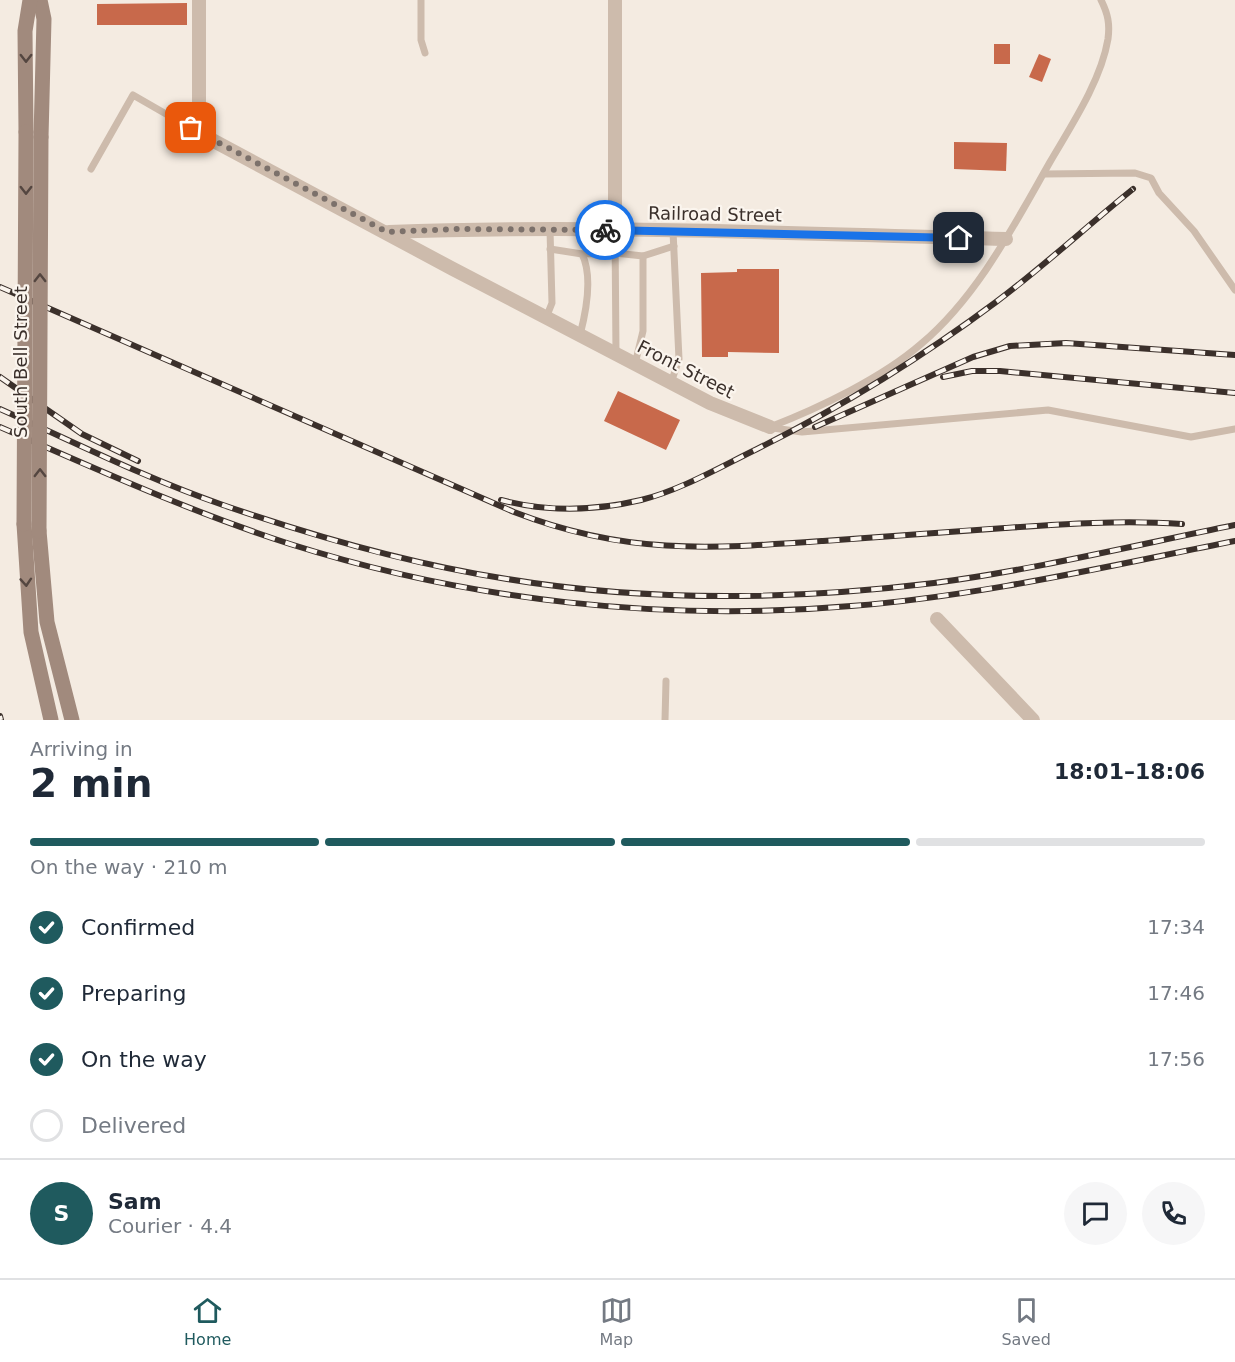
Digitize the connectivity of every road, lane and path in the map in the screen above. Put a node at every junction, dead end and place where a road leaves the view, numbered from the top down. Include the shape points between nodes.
1 (30, 0) edge
2 (40, 0) edge
3 (199, 0) edge
4 (421, 0) edge
5 (615, 0) edge
6 (1101, 0) edge
7 (425, 53) dead end
8 (199, 133) junction
9 (91, 169) dead end
10 (1044, 174) junction
11 (550, 230) junction
12 (615, 230) junction
13 (673, 231) junction
14 (387, 232) junction
15 (1006, 239) junction
16 (674, 246) junction
17 (550, 249) junction
18 (615, 253) junction
19 (582, 254) junction
20 (643, 256) junction
21 (1235, 290) edge
22 (546, 318) junction
23 (580, 335) junction
24 (616, 354) junction
25 (635, 364) junction
26 (671, 383) junction
27 (770, 428) junction
28 (1235, 429) edge
29 (937, 619) dead end
30 (666, 681) dead end
31 (51, 720) edge
32 (72, 720) edge
33 (665, 720) edge
34 (1033, 720) edge

1 -> 31 main road, South Bell Street, bridge via 26,31 24,524 31,632
32 -> 2 main road, South Bell Street, bridge via 47,622 39,531 44,19
3 - 8 street
4 - 7 lane via 421,40
5 - 12 street
6 - 10 lane via 1110,20 1101,66
8 - 9 lane via 133,94
8 - 14 street, Front Street
10 - 15 lane
10 - 21 lane via 1135,173 1151,178
11 - 12 street, Railroad Street
11 - 14 street, Railroad Street
11 - 17 lane
12 - 13 street, Railroad Street
12 - 18 lane
13 - 15 street, Railroad Street
13 - 16 lane
14 - 22 street, Front Street
15 - 27 lane via 963,300 921,345 815,410
16 - 20 lane
16 - 26 lane via 679,359
17 - 19 lane
17 - 22 lane via 552,303
18 - 19 lane
18 - 20 lane
18 - 24 lane
19 - 23 lane via 587,264 587,309
20 - 25 lane via 643,332
22 - 23 street, Front Street
23 - 24 street, Front Street
24 - 25 street, Front Street
25 - 26 street, Front Street
26 - 27 street, Front Street
27 - 28 lane, Front Street via 802,432 1048,410 1191,437
29 - 34 street
30 - 33 lane

